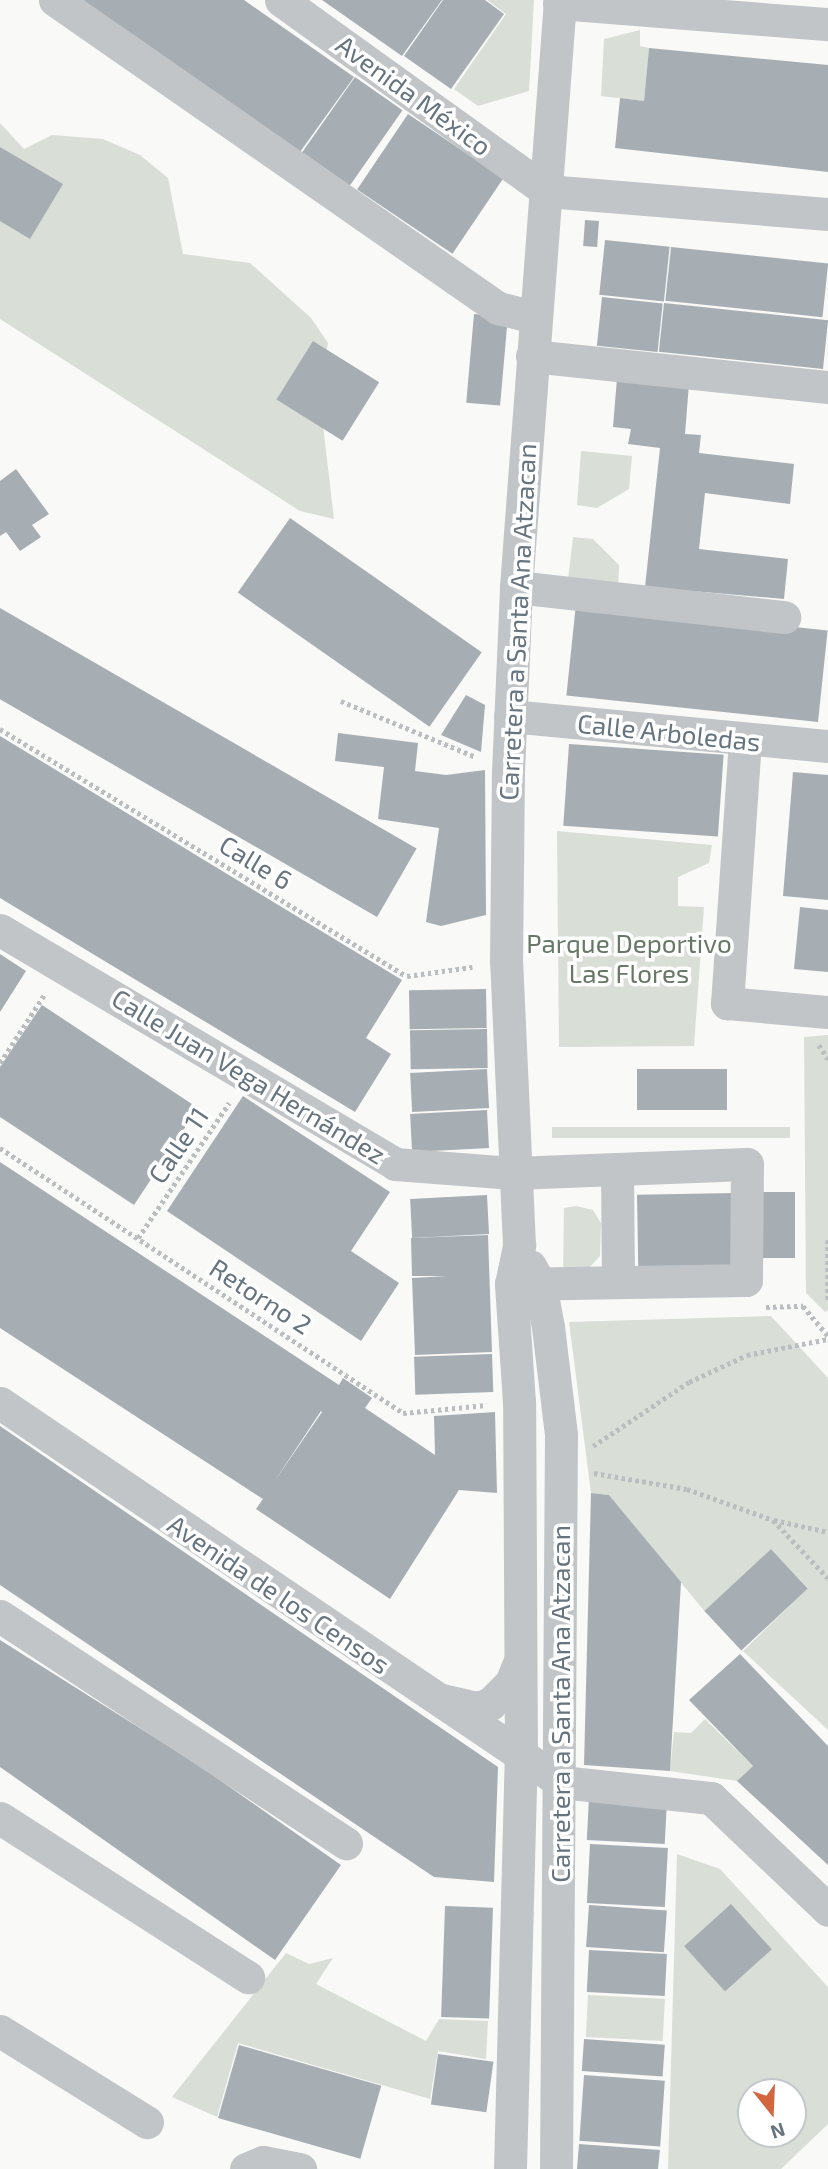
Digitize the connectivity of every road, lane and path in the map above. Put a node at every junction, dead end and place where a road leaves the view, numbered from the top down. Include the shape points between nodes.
1 (55, 0) edge
2 (281, 0) edge
3 (559, 1) edge
4 (739, 8) edge
5 (828, 24) edge
6 (547, 191) junction
7 (828, 214) edge
8 (535, 317) junction
9 (532, 356) junction
10 (828, 387) edge
11 (516, 587) junction
12 (784, 617) dead end
13 (341, 701) dead end
14 (510, 716) junction
15 (0, 729) edge
16 (745, 740) junction
17 (828, 746) edge
18 (508, 772) junction
19 (0, 930) edge
20 (506, 962) junction
21 (63, 965) junction
22 (828, 1012) edge
23 (0, 1063) edge
24 (249, 1073) junction
25 (0, 1148) edge
26 (617, 1169) junction
27 (513, 1173) junction
28 (138, 1238) junction
29 (828, 1240) edge
30 (618, 1282) junction
31 (526, 1284) junction
32 (828, 1300) edge
33 (828, 1339) edge
34 (519, 1402) junction
35 (0, 1403) edge
36 (562, 1468) junction
37 (773, 1520) junction
38 (828, 1532) edge
39 (828, 1578) edge
40 (0, 1616) edge
41 (520, 1658) junction
42 (432, 1698) junction
43 (521, 1759) junction
44 (561, 1782) junction
45 (0, 1818) edge
46 (346, 1843) dead end
47 (828, 1910) edge
48 (248, 1977) dead end
49 (0, 2031) edge
50 (147, 2122) dead end
51 (246, 2169) edge
52 (299, 2169) edge
53 (510, 2169) edge
54 (556, 2169) edge

1 - 8 street via 498,307
2 - 6 street, Avenida México
3 - 4 street
3 - 6 street, Carretera a Santa Ana Atzacan
4 - 5 street
6 - 7 street
6 - 8 street, Carretera a Santa Ana Atzacan
8 - 9 street, Carretera a Santa Ana Atzacan
9 - 10 street
9 - 11 street, Carretera a Santa Ana Atzacan
11 - 12 street
11 - 14 street, Carretera a Santa Ana Atzacan
13 - 18 path
14 - 16 street, Calle Arboledas
14 - 18 street, Carretera a Santa Ana Atzacan
15 - 20 path, Calle 6 via 407,976
16 - 17 street, Calle Arboledas
16 - 22 street via 727,1003
18 - 20 street, Carretera a Santa Ana Atzacan
19 - 21 street, Calle Juan Vega Hernández
20 - 27 street, Carretera a Santa Ana Atzacan
21 - 23 path
21 - 24 street, Calle Juan Vega Hernández
24 - 27 street, Calle Juan Vega Hernández via 395,1164
24 - 28 path, Calle 11
25 - 28 path, Retorno 2
26 - 27 street, Calle Juan Vega Hernández
26 - 30 street
26 - 30 street, Calle Juan Vega Hernández via 747,1164 746,1280
27 - 31 street, Carretera a Santa Ana Atzacan
28 - 34 path, Retorno 2 via 403,1413
29 - 32 path
30 - 31 street
31 - 34 street, Carretera a Santa Ana Atzacan
31 - 36 street, Carretera a Santa Ana Atzacan via 556,1371
33 - 36 path via 747,1355 689,1382
34 - 41 street, Carretera a Santa Ana Atzacan
35 - 42 street, Avenida de los Censos
36 - 37 path via 687,1489
36 - 44 street, Carretera a Santa Ana Atzacan
37 - 38 path
37 - 39 path
40 - 46 street
41 - 42 street via 511,1683 490,1704 476,1708
41 - 43 street, Carretera a Santa Ana Atzacan
42 - 43 street, Avenida de los Censos
43 - 44 street, Avenida de los Censos
43 - 53 street, Carretera a Santa Ana Atzacan
44 - 47 street via 711,1798
44 - 54 street, Carretera a Santa Ana Atzacan
45 - 48 street
49 - 50 street
51 - 52 street via 263,2162

